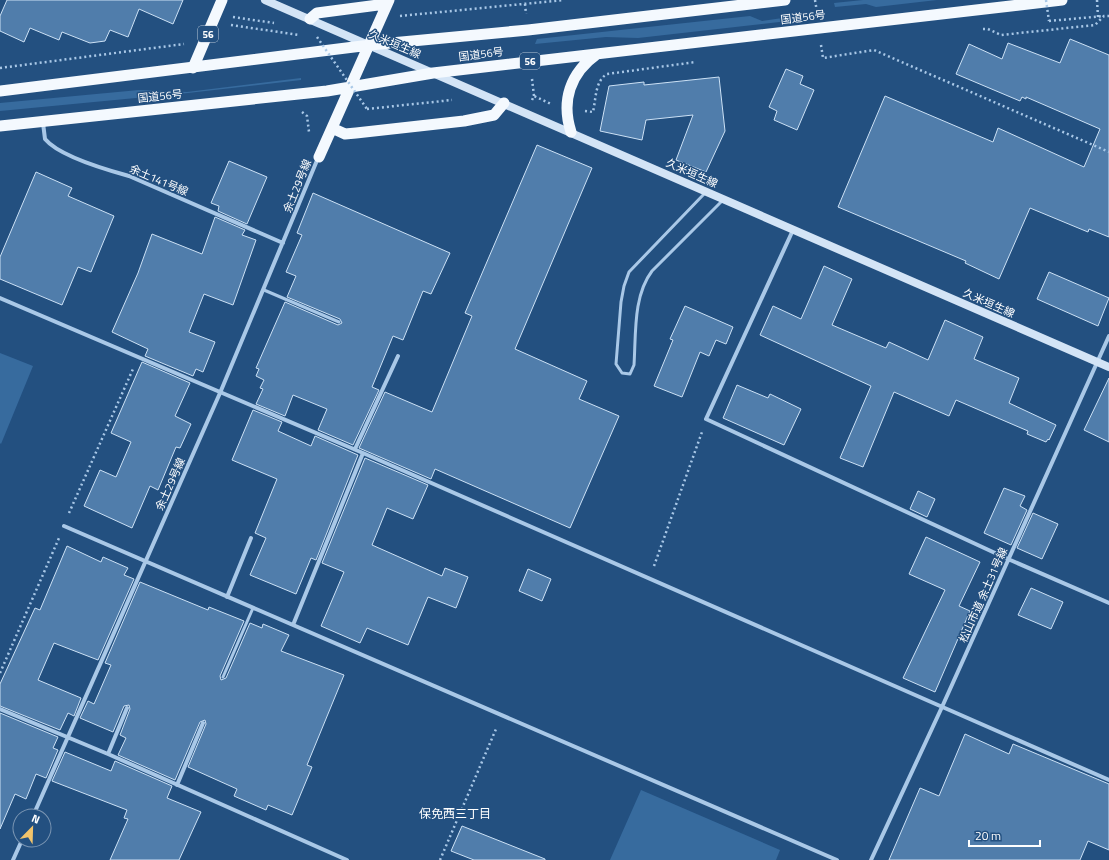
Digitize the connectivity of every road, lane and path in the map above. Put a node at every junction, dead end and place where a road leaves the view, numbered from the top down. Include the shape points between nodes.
1 (222, 0) edge
2 (265, 0) edge
3 (564, 0) edge
4 (785, 0) edge
5 (1046, 0) edge
6 (1062, 0) edge
7 (1097, 0) edge
8 (388, 3) edge
9 (1104, 16) dead end
10 (382, 17) junction
11 (1098, 17) junction
12 (214, 19) junction
13 (310, 19) junction
14 (995, 28) dead end
15 (988, 29) dead end
16 (302, 35) dead end
17 (310, 36) dead end
18 (187, 42) dead end
19 (370, 45) junction
20 (598, 54) junction
21 (823, 58) dead end
22 (0, 68) edge
23 (193, 68) junction
24 (433, 73) junction
25 (351, 86) junction
26 (0, 91) edge
27 (446, 100) dead end
28 (504, 103) junction
29 (43, 122) junction
30 (0, 126) edge
31 (332, 128) junction
32 (571, 132) junction
33 (1109, 152) edge
34 (318, 157) joint
35 (706, 192) junction
36 (724, 199) junction
37 (793, 229) junction
38 (284, 243) junction
39 (264, 290) junction
40 (0, 298) edge
41 (339, 322) dead end
42 (1109, 336) edge
43 (398, 356) dead end
44 (1097, 362) junction
45 (1109, 367) edge
46 (220, 393) junction
47 (706, 419) junction
48 (355, 450) junction
49 (363, 453) junction
50 (64, 526) dead end
51 (251, 538) dead end
52 (1008, 560) junction
53 (145, 562) junction
54 (650, 578) junction
55 (227, 597) junction
56 (1109, 603) edge
57 (253, 608) junction
58 (292, 625) junction
59 (222, 677) dead end
60 (942, 707) junction
61 (127, 708) dead end
62 (0, 709) edge
63 (502, 715) junction
64 (203, 723) dead end
65 (67, 737) junction
66 (108, 754) junction
67 (1109, 780) edge
68 (177, 785) junction
69 (36, 808) edge
70 (18, 848) edge
71 (13, 860) edge
72 (347, 860) edge
73 (440, 860) edge
74 (837, 860) edge
75 (871, 860) edge

1 - 12 highway, 56
2 - 13 main road, 久米垣生線
3 - 10 path
4 - 19 highway, 国道56号 via 528,30
5 - 11 path, bridge via 1049,21
6 - 20 highway, 国道56号 / 56
7 - 11 path
8 - 10 highway
8 - 13 highway via 317,13
9 - 11 path
10 - 19 highway
12 - 16 path via 227,24
12 - 23 highway, 56
13 - 19 main road, 久米垣生線
14 - 15 path
17 - 27 path, bridge via 317,37 366,109
18 - 22 path
19 - 23 highway, 国道56号
19 - 24 main road, 久米垣生線
19 - 25 highway
20 - 24 highway, 国道56号 / 56
20 - 32 highway via 582,66 568,93 566,113
21 - 33 path via 874,50
23 - 26 highway, 国道56号
24 - 25 highway, 国道56号 / 56
24 - 28 main road, 久米垣生線
25 - 29 highway, 国道56号 / 56
25 - 31 highway
28 - 31 highway via 494,115 464,122 345,134
28 - 32 main road, 久米垣生線
29 - 30 highway, 国道56号 / 56
29 - 38 street, 余土141号線 via 45,139 58,149 107,170 129,176
31 - 34 highway
32 - 35 main road, 久米垣生線
34 - 38 street, 余土29号線
35 - 36 main road, 久米垣生線
35 - 36 lane via 629,272 621,302 616,364 622,373 630,374 634,365 640,297 644,281
36 - 37 main road, 久米垣生線
37 - 44 main road, 久米垣生線
37 - 47 street
38 - 39 street, 余土29号線
39 - 41 lane
39 - 46 street, 余土29号線
40 - 46 street
42 - 44 street, 松山市道 余土31号線
43 - 48 street
44 - 45 main road, 久米垣生線
44 - 52 street, 松山市道 余土31号線
46 - 48 street
46 - 53 street, 余土29号線
47 - 52 street
47 - 54 path
48 - 49 street
49 - 54 street
49 - 58 street
50 - 53 street
51 - 55 street
52 - 56 street
52 - 60 street, 松山市道 余土31号線
53 - 55 street
53 - 65 street, 余土29号線
54 - 60 street
55 - 57 street
57 - 58 street
57 - 59 lane
58 - 63 street
60 - 67 street
60 - 75 street, 松山市道 余土31号線
61 - 66 street
62 - 65 street
63 - 73 path
63 - 74 street
64 - 68 street
65 - 66 street
65 - 69 street, 余土29号線
66 - 68 street
68 - 72 street
70 - 71 street

